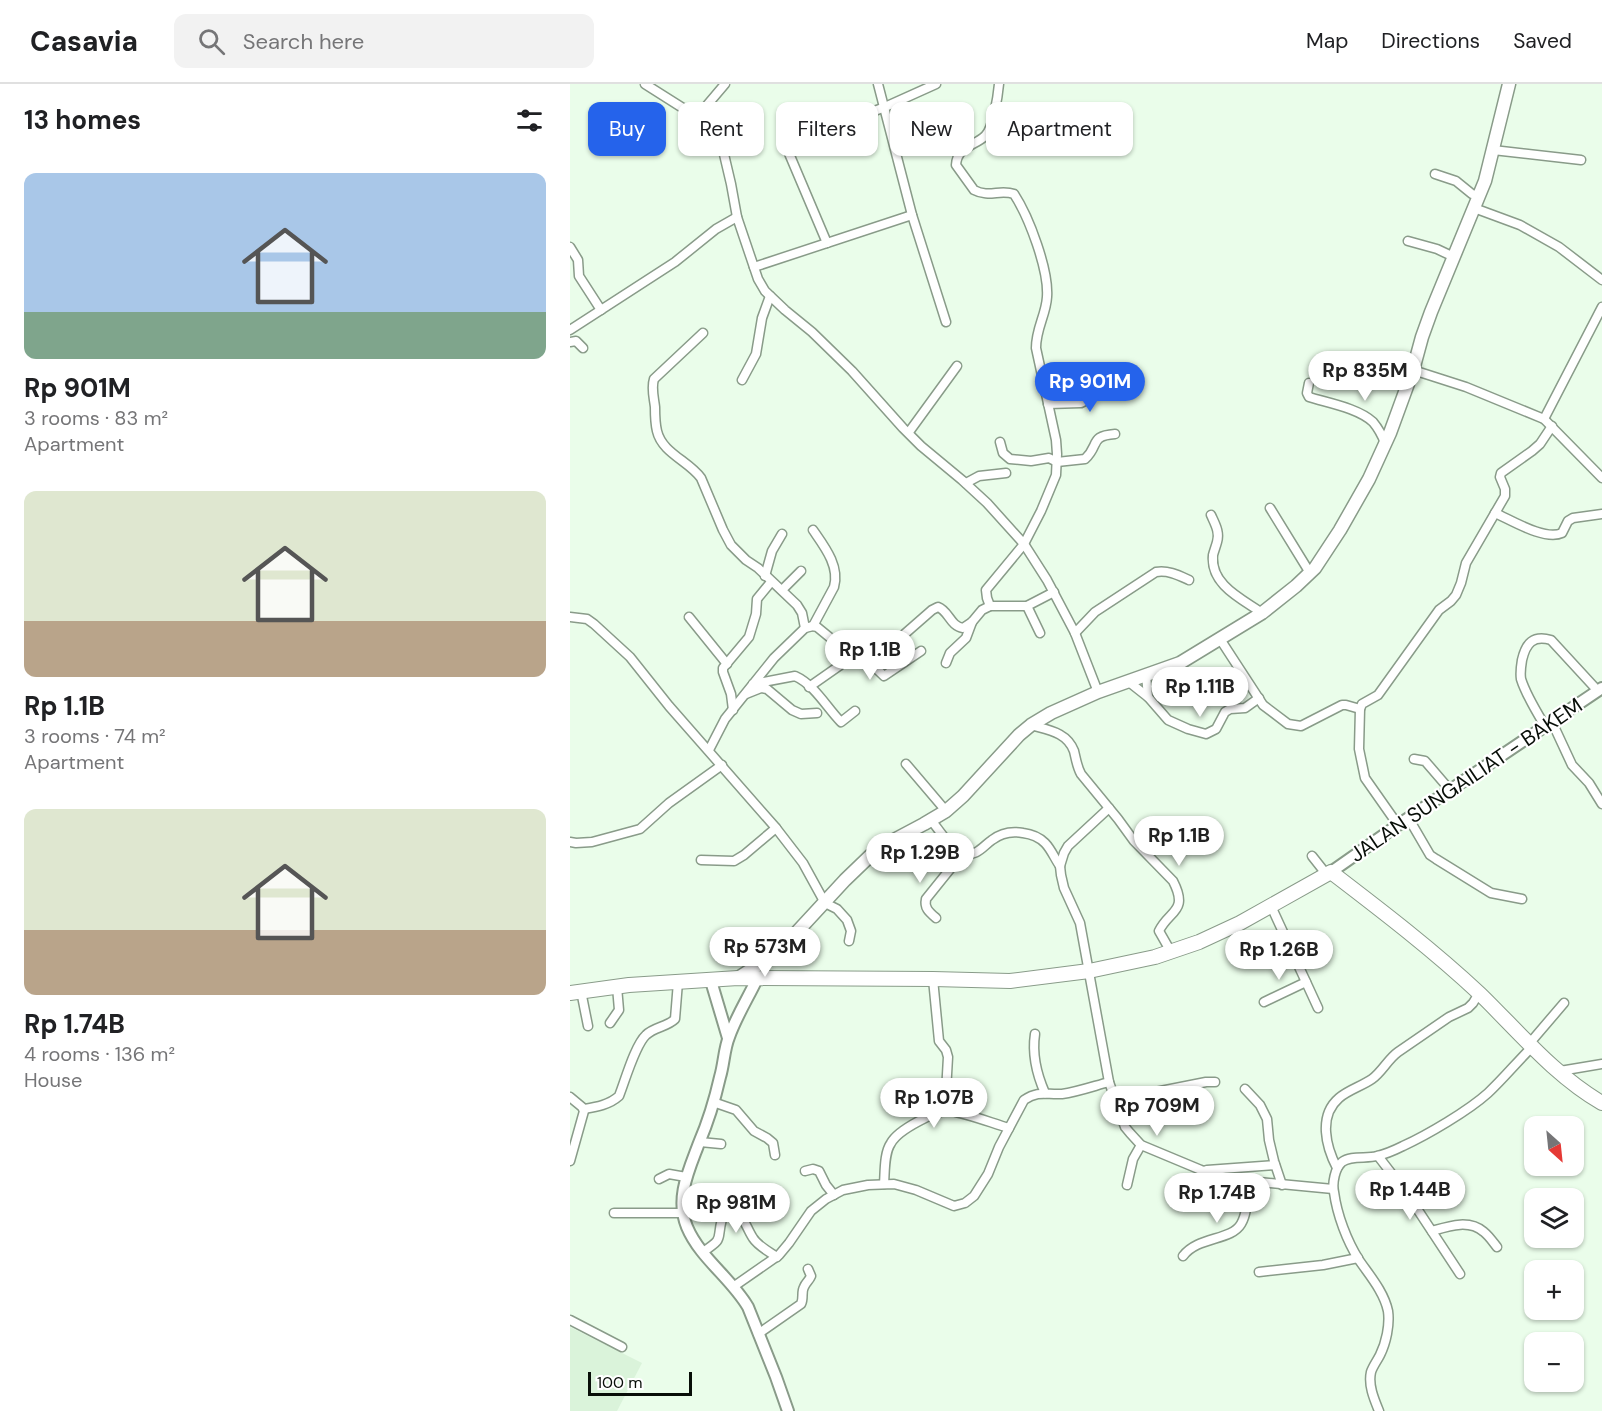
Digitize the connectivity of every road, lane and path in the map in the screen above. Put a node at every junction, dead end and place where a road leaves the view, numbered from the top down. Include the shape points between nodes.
1 (645, 84) edge
2 (725, 84) edge
3 (879, 84) edge
4 (936, 84) edge
5 (999, 84) edge
6 (1509, 84) edge
7 (710, 102) edge
8 (678, 105) edge
9 (885, 107) junction
10 (1493, 150) junction
11 (724, 156) edge
12 (1581, 159) dead end
13 (1435, 174) dead end
14 (1477, 202) junction
15 (912, 215) junction
16 (737, 217) junction
17 (1408, 241) dead end
18 (827, 243) junction
19 (570, 246) edge
20 (1454, 257) junction
21 (754, 267) junction
22 (1602, 280) edge
23 (770, 296) junction
24 (1602, 307) edge
25 (601, 310) junction
26 (946, 322) dead end
27 (570, 330) edge
28 (703, 333) dead end
29 (570, 342) edge
30 (583, 348) dead end
31 (957, 366) dead end
32 (1413, 370) junction
33 (1090, 373) dead end
34 (742, 380) dead end
35 (1308, 383) dead end
36 (1048, 404) junction
37 (1544, 419) junction
38 (1552, 426) junction
39 (909, 432) junction
40 (1115, 434) dead end
41 (999, 442) dead end
42 (1385, 443) junction
43 (1057, 462) junction
44 (1006, 473) dead end
45 (1602, 478) edge
46 (966, 483) junction
47 (1270, 508) dead end
48 (1495, 513) junction
49 (1602, 514) edge
50 (1211, 515) dead end
51 (813, 530) dead end
52 (782, 534) dead end
53 (1024, 544) junction
54 (801, 572) dead end
55 (1310, 573) junction
56 (768, 579) junction
57 (1189, 580) dead end
58 (782, 590) junction
59 (1054, 592) junction
60 (990, 606) junction
61 (1027, 606) junction
62 (1262, 613) junction
63 (570, 617) edge
64 (689, 617) dead end
65 (972, 622) junction
66 (809, 627) junction
67 (1040, 633) dead end
68 (1075, 633) junction
69 (1220, 639) junction
70 (921, 651) dead end
71 (946, 663) dead end
72 (727, 664) junction
73 (1146, 675) junction
74 (1129, 682) junction
75 (753, 684) junction
76 (809, 687) junction
77 (1600, 690) edge
78 (1098, 692) junction
79 (745, 695) junction
80 (1148, 697) junction
81 (1259, 698) junction
82 (1360, 709) junction
83 (733, 710) junction
84 (855, 711) dead end
85 (817, 713) dead end
86 (1548, 724) junction
87 (1031, 725) junction
88 (709, 750) junction
89 (1414, 759) dead end
90 (906, 764) dead end
91 (725, 768) junction
92 (1450, 790) junction
93 (1602, 804) edge
94 (1109, 808) junction
95 (946, 810) junction
96 (1409, 819) junction
97 (931, 820) junction
98 (1398, 825) junction
99 (776, 828) junction
100 (570, 842) edge
101 (963, 853) junction
102 (1312, 856) dead end
103 (701, 860) dead end
104 (1060, 866) junction
105 (1329, 874) junction
106 (1522, 899) dead end
107 (825, 903) junction
108 (1271, 906) junction
109 (936, 918) dead end
110 (849, 941) dead end
111 (1171, 952) junction
112 (776, 954) junction
113 (1089, 971) junction
114 (738, 978) junction
115 (758, 979) junction
116 (776, 979) junction
117 (933, 979) junction
118 (711, 981) junction
119 (678, 982) junction
120 (1306, 982) junction
121 (617, 987) junction
122 (575, 992) edge
123 (1479, 993) junction
124 (1263, 1002) dead end
125 (1564, 1003) dead end
126 (1318, 1008) dead end
127 (610, 1023) dead end
128 (588, 1026) dead end
129 (1035, 1034) dead end
130 (728, 1038) junction
131 (1530, 1046) junction
132 (1602, 1064) edge
133 (1560, 1071) junction
134 (1109, 1082) junction
135 (1215, 1082) dead end
136 (1245, 1089) dead end
137 (1045, 1093) junction
138 (570, 1097) edge
139 (1115, 1101) junction
140 (712, 1102) junction
141 (1602, 1103) edge
142 (584, 1109) junction
143 (948, 1111) junction
144 (1009, 1128) junction
145 (700, 1142) junction
146 (722, 1144) dead end
147 (1141, 1145) junction
148 (775, 1155) dead end
149 (1378, 1156) junction
150 (570, 1161) edge
151 (1275, 1165) junction
152 (1337, 1168) junction
153 (1201, 1170) junction
154 (805, 1171) dead end
155 (686, 1177) junction
156 (659, 1179) dead end
157 (1248, 1182) junction
158 (884, 1184) junction
159 (1127, 1185) dead end
160 (1282, 1185) junction
161 (1333, 1189) junction
162 (834, 1195) junction
163 (614, 1213) dead end
164 (682, 1213) junction
165 (1432, 1231) junction
166 (1497, 1247) dead end
167 (703, 1252) junction
168 (1183, 1256) dead end
169 (777, 1257) junction
170 (1358, 1258) junction
171 (808, 1269) dead end
172 (1259, 1272) dead end
173 (1460, 1274) dead end
174 (733, 1287) junction
175 (570, 1320) edge
176 (758, 1334) junction
177 (622, 1347) dead end
178 (788, 1411) edge
179 (1379, 1411) edge

1 - 8 street
2 - 7 street
3 - 9 street
4 - 9 street
5 - 36 street via 987,134 962,151 956,165 974,190 1014,195 1031,230 1047,279 1046,306 1036,348
6 - 10 main road
9 - 15 street
9 - 18 street via 789,147
10 - 12 street
10 - 14 main road
11 - 16 street
13 - 14 street via 1456,181
14 - 20 main road
14 - 22 street via 1559,246
15 - 18 street
15 - 26 street
16 - 21 street
16 - 25 street
17 - 20 street
18 - 21 street
19 - 25 street via 578,260 579,276
20 - 32 main road
21 - 23 street
23 - 34 street via 756,354
23 - 39 street via 852,371
24 - 37 street
25 - 27 street
28 - 56 street via 654,379 656,429 662,443 701,478 731,545
29 - 30 street via 574,340
31 - 39 street
32 - 37 street
32 - 42 main road
33 - 36 street via 1083,402
35 - 42 street via 1309,397 1368,418
36 - 43 street
37 - 38 street
38 - 45 street
38 - 48 street via 1540,444 1501,473 1506,493
39 - 46 street
40 - 43 street via 1097,439 1085,459
41 - 43 street via 1010,459 1049,458
42 - 55 main road via 1340,530
43 - 53 street via 1050,493
44 - 46 street via 979,476
46 - 53 street
47 - 55 street
48 - 49 street via 1536,532 1554,535 1562,532 1573,518
48 - 82 street via 1466,563 1456,595 1439,610 1378,695
50 - 62 street via 1218,538 1213,557 1218,579
51 - 66 street via 825,547 836,580
52 - 56 street via 772,550
53 - 59 street
53 - 60 street via 986,590
54 - 58 street
55 - 62 main road
56 - 58 street
56 - 72 street via 758,599 749,637
57 - 68 street via 1173,573 1156,572 1095,612
58 - 66 street via 797,605
59 - 61 street
59 - 68 street
60 - 61 street
60 - 65 street
61 - 67 street
62 - 69 main road
63 - 88 street via 587,619 630,657
64 - 72 street
65 - 66 street via 958,628 938,607 895,641 876,639 852,648 839,645 820,628
65 - 71 street via 966,638 950,653
66 - 75 street via 781,651
68 - 78 street
69 - 73 main road via 1180,663
69 - 81 street
70 - 76 street via 884,676 861,654 854,653
72 - 83 street via 723,672
73 - 74 main road
73 - 80 street
74 - 78 main road
74 - 80 street
75 - 76 street via 791,676
75 - 79 street
76 - 84 street via 841,722
77 - 86 street, JALAN SUNGAILIAT - BAKEM
77 - 86 street via 1551,640 1528,643 1521,680 1533,706
78 - 87 main road
79 - 83 street
79 - 85 street via 766,689 792,710
80 - 81 street via 1168,720 1206,734 1216,729 1225,712 1245,708
81 - 82 street via 1295,726 1342,705
82 - 98 street via 1359,749 1365,778
83 - 88 street
86 - 92 street, JALAN SUNGAILIAT - BAKEM
86 - 93 street via 1572,765
87 - 94 street via 1060,733 1069,741 1079,770
87 - 95 main road
88 - 91 street
89 - 92 street via 1425,761
90 - 95 street
91 - 99 street
91 - 100 street via 669,803 640,829 591,842
92 - 96 street, JALAN SUNGAILIAT - BAKEM
94 - 104 street via 1068,846
94 - 111 street via 1177,889 1177,910 1159,931
95 - 97 main road
96 - 98 street, JALAN SUNGAILIAT - BAKEM
96 - 106 street via 1430,855 1491,893
97 - 101 street
97 - 107 main road via 871,855
98 - 105 street, JALAN SUNGAILIAT - BAKEM
99 - 103 street via 734,861
99 - 107 street
101 - 104 street via 972,854 992,839 1015,832 1044,842
101 - 109 street via 926,899 927,910
102 - 105 street
104 - 113 street via 1064,888 1080,923
105 - 108 highway
105 - 123 highway via 1407,930
107 - 110 street via 847,920
107 - 112 main road
108 - 111 highway via 1200,942
108 - 120 street
111 - 113 highway
112 - 114 main road
112 - 116 main road
113 - 117 highway via 1010,981
113 - 134 street
114 - 115 highway
114 - 118 highway
115 - 116 highway
115 - 130 street
116 - 117 highway
117 - 143 street via 939,1041 948,1057
118 - 119 highway
118 - 130 street
119 - 121 highway
119 - 142 street via 675,1019 641,1040 619,1096 603,1106
120 - 124 street
120 - 126 street
121 - 122 highway
121 - 127 street via 619,1010
122 - 128 street
123 - 131 highway
123 - 152 street via 1468,1008 1398,1052 1374,1077 1333,1104 1325,1129
125 - 131 street
129 - 137 street via 1035,1060
130 - 140 street
131 - 133 highway
131 - 149 street via 1487,1094 1467,1109
132 - 133 street
133 - 141 highway
134 - 137 street via 1063,1094
134 - 139 street
135 - 139 street
136 - 151 street via 1267,1119
137 - 144 street via 1024,1100
138 - 142 street
139 - 147 street via 1125,1126
140 - 145 street
140 - 148 street via 736,1110 754,1131 773,1143
142 - 150 street
143 - 144 street
143 - 158 street via 909,1126 891,1141
144 - 158 street via 981,1186 962,1205 954,1206 916,1190
145 - 146 street
145 - 155 street
147 - 153 street
147 - 159 street
149 - 152 street via 1347,1160
149 - 165 street
151 - 153 street
151 - 160 street
152 - 161 street
153 - 157 street
154 - 162 street via 819,1171
155 - 156 street via 672,1174
155 - 164 street
157 - 160 street
157 - 168 street via 1246,1211 1238,1229 1198,1243
158 - 162 street
160 - 161 street
161 - 170 street
162 - 169 street via 811,1212
163 - 164 street
164 - 167 street
165 - 166 street via 1451,1225 1473,1226
165 - 173 street
167 - 169 street via 719,1238 722,1219 737,1212 756,1242
167 - 174 street
169 - 174 street
170 - 172 street
170 - 179 street via 1388,1311 1388,1328 1370,1379
171 - 176 street via 811,1276 802,1289 801,1304
174 - 176 street via 748,1307
175 - 177 street
176 - 178 street

